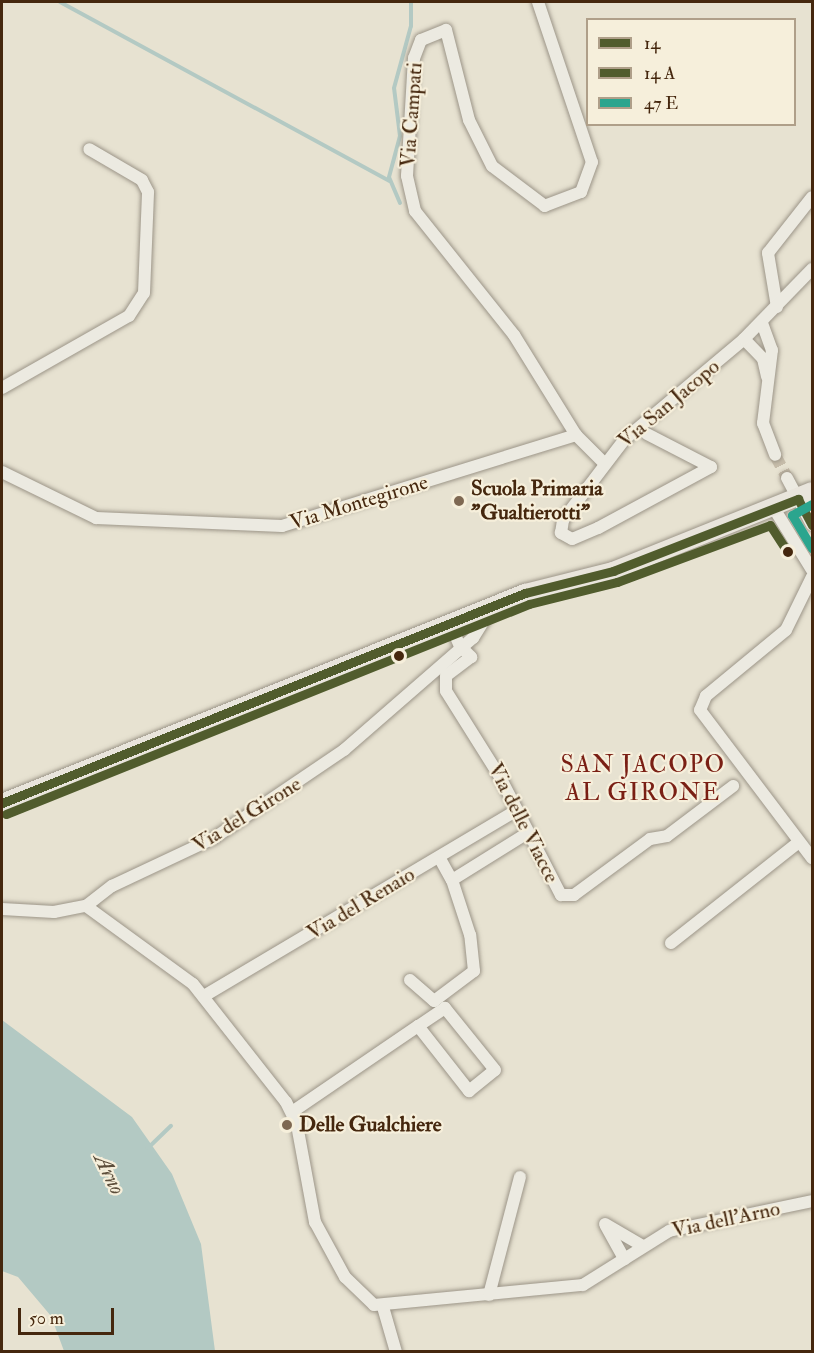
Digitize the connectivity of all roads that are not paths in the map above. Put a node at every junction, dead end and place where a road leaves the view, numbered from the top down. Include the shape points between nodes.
1 (538, 2) edge
2 (89, 149) dead end
3 (813, 197) edge
4 (813, 269) edge
5 (777, 307) junction
6 (762, 323) junction
7 (744, 339) junction
8 (767, 378) junction
9 (2, 388) edge
10 (647, 434) dead end
11 (576, 435) junction
12 (775, 455) tunnel mouth
13 (604, 463) junction
14 (2, 472) edge
15 (788, 478) tunnel mouth
16 (805, 495) edge
17 (775, 510) junction
18 (813, 525) edge
19 (813, 570) edge
20 (813, 577) edge
21 (491, 609) junction
22 (451, 626) junction
23 (460, 646) junction
24 (732, 786) dead end
25 (2, 803) edge
26 (517, 810) junction
27 (526, 834) junction
28 (799, 842) junction
29 (439, 857) junction
30 (813, 858) edge
31 (452, 880) junction
32 (86, 906) junction
33 (2, 909) edge
34 (671, 943) dead end
35 (410, 980) dead end
36 (204, 996) junction
37 (418, 1026) junction
38 (292, 1112) junction
39 (520, 1177) dead end
40 (813, 1201) edge
41 (643, 1246) junction
42 (624, 1259) junction
43 (489, 1295) junction
44 (383, 1307) junction
45 (396, 1352) edge

1 - 11 street, Via Campati via 592,162 585,187 545,206 492,166 470,120 446,30 421,40 414,58 407,176 415,211 514,335
2 - 9 street via 142,180 148,192 144,293 129,316
3 - 5 street via 768,253
4 - 5 street, Via San Jacopo
5 - 6 street, Via San Jacopo
6 - 7 street, Via San Jacopo
6 - 8 street via 772,345
7 - 8 street via 762,359
7 - 13 street, Via San Jacopo via 635,428
8 - 12 street via 763,423
10 - 13 street, Via San Jacopo via 711,467 598,528 566,538 560,530 563,520
11 - 13 street, Via Campati
11 - 14 street, Via Montegirone via 282,526 96,519
15 - 16 street
16 - 17 main road
16 - 18 street
17 - 19 street
17 - 21 main road
20 - 28 street via 791,624 706,696 700,710
21 - 22 main road
21 - 23 street, Via del Girone via 479,631
22 - 23 street
22 - 25 main road
23 - 26 street, Via delle Viacce via 471,657 446,676 444,686
23 - 32 street, Via del Girone via 308,778 214,838 112,886
24 - 27 street, Via delle Viacce via 667,836 650,839 574,895 561,895
26 - 27 street, Via delle Viacce
26 - 29 street, Via del Renaio
27 - 31 street
28 - 30 street
28 - 34 street
29 - 31 street
29 - 36 street, Via del Renaio
31 - 35 street via 470,935 474,971 434,1001
32 - 33 street, Via del Girone via 54,912
32 - 36 street via 177,970
36 - 38 street
37 - 37 street via 469,1092 495,1070 445,1008
37 - 38 street
38 - 44 street via 315,1222 351,1285
39 - 43 street
40 - 41 street, Via dell'Arno via 677,1229
41 - 42 street
41 - 42 street via 605,1224
42 - 43 street via 583,1285
43 - 44 street
44 - 45 street

